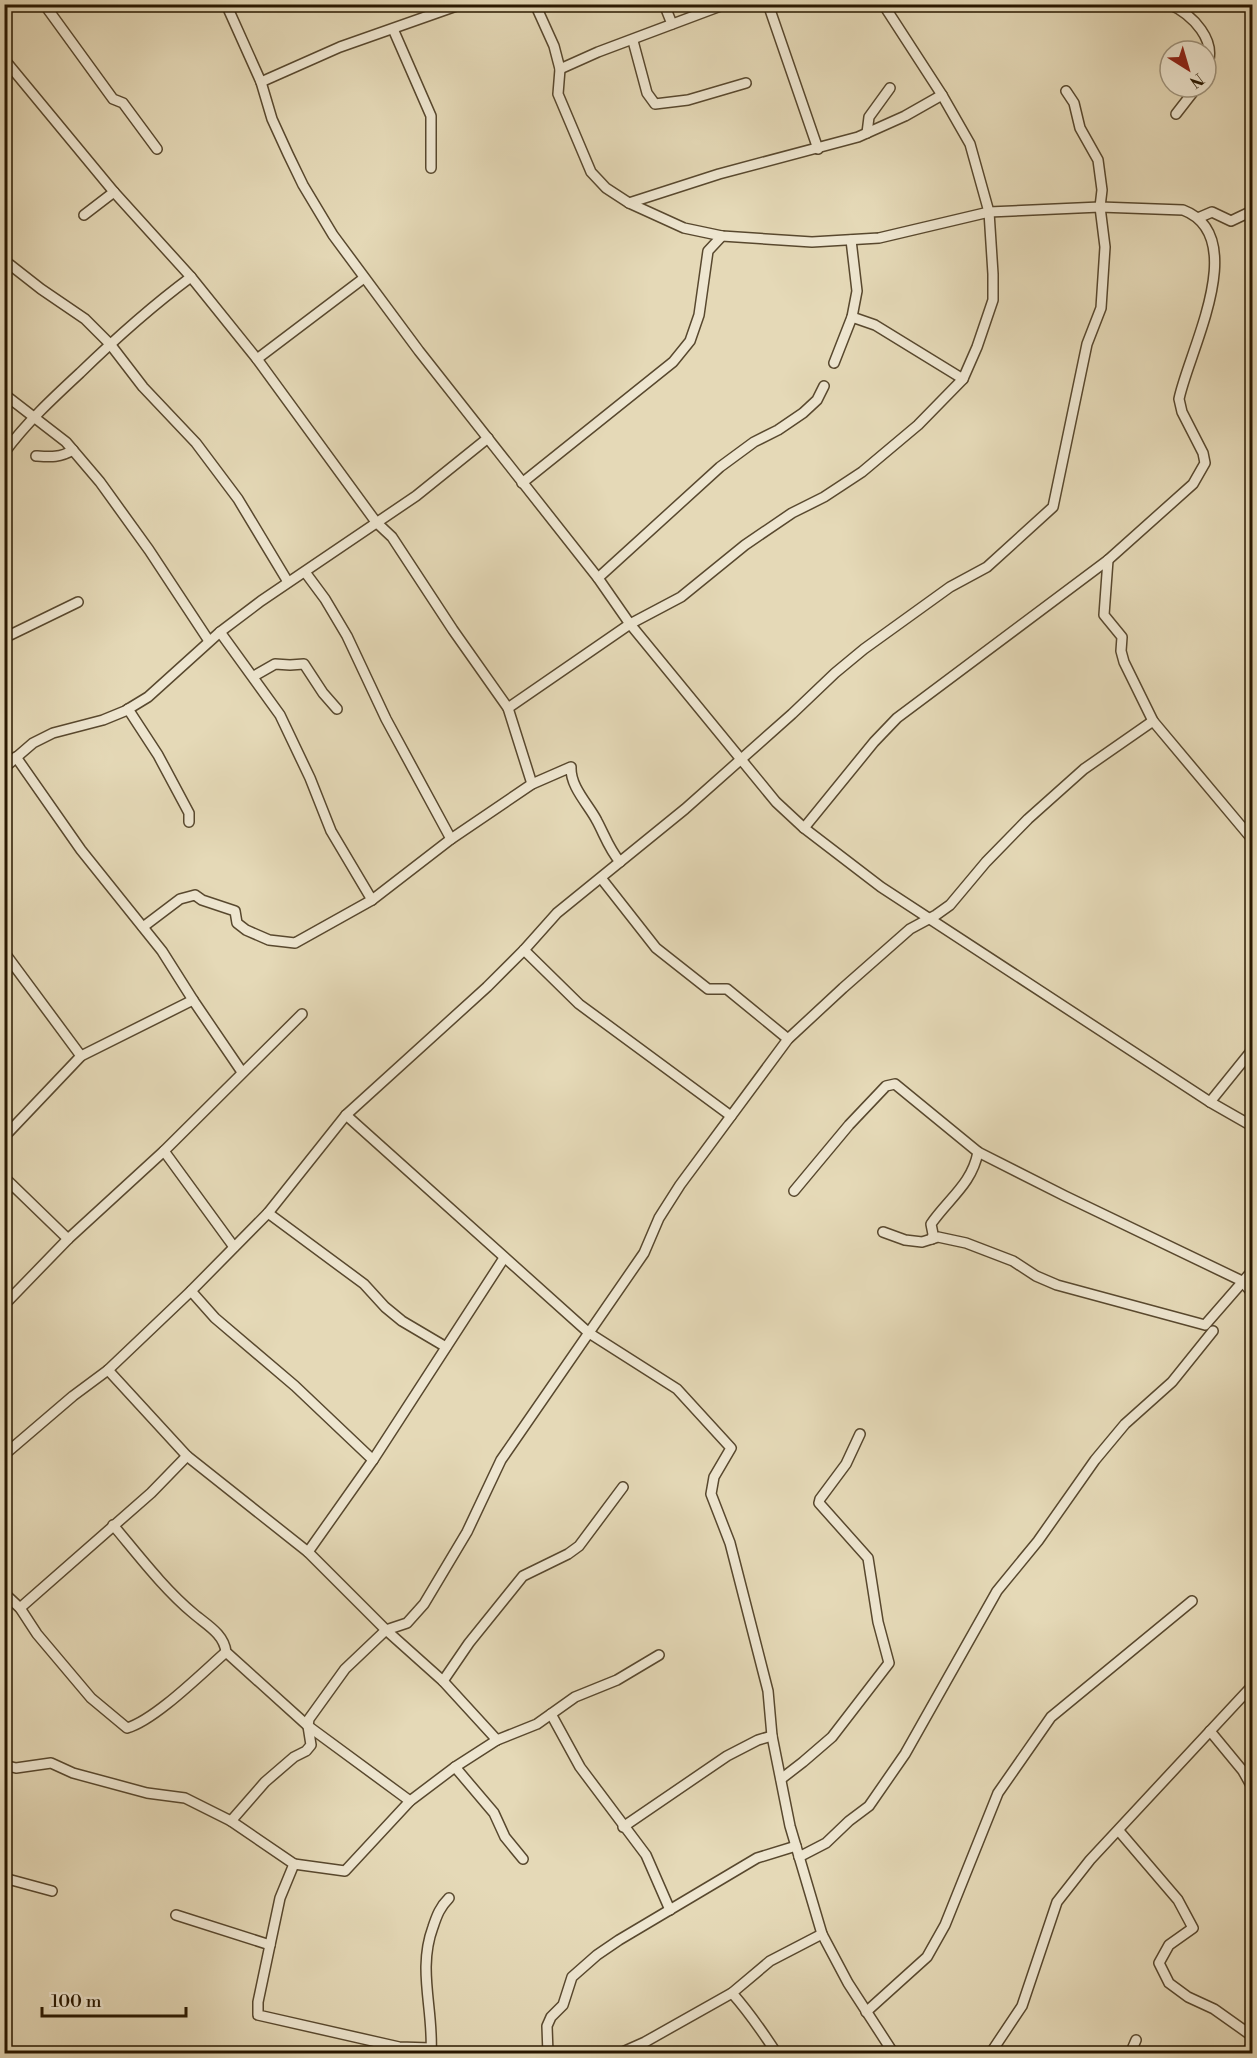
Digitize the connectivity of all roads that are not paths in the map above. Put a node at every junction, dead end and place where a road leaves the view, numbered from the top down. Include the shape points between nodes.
1 (44, 4) edge
2 (226, 4) edge
3 (462, 4) edge
4 (536, 4) edge
5 (664, 4) edge
6 (726, 4) edge
7 (768, 4) edge
8 (884, 4) edge
9 (1169, 4) edge
10 (672, 24) junction
11 (393, 29) junction
12 (1205, 39) edge
13 (633, 40) junction
14 (4, 58) edge
15 (560, 69) junction
16 (261, 82) junction
17 (746, 83) dead end
18 (890, 88) dead end
19 (1066, 91) dead end
20 (942, 95) junction
21 (1188, 99) edge
22 (1176, 114) dead end
23 (867, 133) junction
24 (157, 149) dead end
25 (818, 149) junction
26 (431, 168) dead end
27 (114, 192) junction
28 (629, 204) junction
29 (1100, 207) junction
30 (1252, 211) edge
31 (989, 212) junction
32 (84, 214) dead end
33 (1198, 218) junction
34 (722, 237) junction
35 (851, 240) junction
36 (4, 260) edge
37 (191, 277) junction
38 (364, 278) junction
39 (852, 317) junction
40 (110, 344) junction
41 (257, 359) junction
42 (834, 363) dead end
43 (963, 379) junction
44 (824, 386) dead end
45 (4, 394) edge
46 (34, 416) junction
47 (488, 438) junction
48 (73, 450) junction
49 (4, 453) edge
50 (36, 456) dead end
51 (522, 483) junction
52 (376, 522) junction
53 (1108, 560) junction
54 (305, 572) junction
55 (598, 578) junction
56 (288, 582) junction
57 (78, 602) dead end
58 (630, 624) junction
59 (220, 632) junction
60 (4, 638) edge
61 (210, 641) junction
62 (254, 676) junction
63 (508, 708) junction
64 (129, 709) junction
65 (337, 709) dead end
66 (1153, 721) junction
67 (16, 757) junction
68 (740, 759) junction
69 (4, 768) edge
70 (532, 784) junction
71 (189, 822) dead end
72 (804, 828) junction
73 (451, 839) junction
74 (1252, 839) edge
75 (620, 862) junction
76 (601, 878) junction
77 (372, 900) junction
78 (929, 917) junction
79 (143, 927) junction
80 (524, 950) junction
81 (4, 952) edge
82 (193, 1000) junction
83 (302, 1014) dead end
84 (788, 1039) junction
85 (1252, 1050) edge
86 (81, 1056) junction
87 (242, 1072) junction
88 (1210, 1102) junction
89 (346, 1115) junction
90 (731, 1116) junction
91 (1252, 1126) edge
92 (4, 1137) edge
93 (164, 1151) junction
94 (978, 1152) junction
95 (4, 1177) edge
96 (794, 1191) dead end
97 (268, 1213) junction
98 (884, 1232) dead end
99 (934, 1237) junction
100 (68, 1239) junction
101 (234, 1247) junction
102 (504, 1258) junction
103 (1252, 1271) edge
104 (1242, 1281) junction
105 (191, 1291) junction
106 (1252, 1293) edge
107 (7, 1298) edge
108 (1213, 1331) dead end
109 (589, 1333) junction
110 (446, 1347) junction
111 (108, 1370) junction
112 (860, 1434) dead end
113 (4, 1455) edge
114 (187, 1456) junction
115 (373, 1460) junction
116 (623, 1487) dead end
117 (113, 1525) junction
118 (308, 1552) junction
119 (4, 1593) edge
120 (1192, 1601) dead end
121 (20, 1608) junction
122 (386, 1630) junction
123 (226, 1652) junction
124 (659, 1655) dead end
125 (443, 1681) junction
126 (1252, 1686) edge
127 (551, 1714) junction
128 (308, 1726) junction
129 (1210, 1731) junction
130 (772, 1736) junction
131 (497, 1740) junction
132 (4, 1765) edge
133 (455, 1767) junction
134 (781, 1779) junction
135 (1252, 1787) edge
136 (410, 1801) junction
137 (231, 1821) junction
138 (623, 1827) junction
139 (1119, 1831) junction
140 (796, 1846) junction
141 (799, 1857) junction
142 (523, 1859) dead end
143 (294, 1864) junction
144 (4, 1878) edge
145 (52, 1891) dead end
146 (449, 1898) dead end
147 (670, 1910) junction
148 (177, 1915) dead end
149 (822, 1934) junction
150 (270, 1945) junction
151 (732, 1993) junction
152 (867, 2012) junction
153 (1252, 2036) edge
154 (1136, 2040) dead end
155 (1252, 2044) edge
156 (431, 2051) edge
157 (548, 2054) edge
158 (618, 2054) edge
159 (777, 2054) edge
160 (894, 2054) edge
161 (990, 2054) edge
162 (1130, 2054) edge
163 (1246, 2054) edge

1 - 24 street via 113,99 123,103
2 - 16 street
3 - 11 street
4 - 15 street
5 - 10 street
6 - 10 street
7 - 25 street
8 - 20 street
9 - 12 street via 1192,18
10 - 13 street
11 - 16 street via 340,47
11 - 26 street via 431,116
13 - 15 street
13 - 17 street via 647,93 656,104 688,100
14 - 27 street
15 - 28 street via 558,94 591,172
16 - 38 street via 272,119 303,185
18 - 23 street via 869,117
19 - 29 street via 1074,103 1082,133 1098,160
20 - 23 street
20 - 31 street via 969,144
21 - 22 street
23 - 25 street
25 - 28 street via 719,174
27 - 32 street
27 - 37 street
28 - 34 street via 684,228
29 - 31 street
29 - 33 street via 1183,210
29 - 68 street via 1105,247 1101,308 1088,344 1053,507 987,567 950,587 864,649
30 - 33 street via 1231,221 1212,212
31 - 35 street via 879,238
31 - 43 street via 993,300
33 - 53 street via 1211,235 1215,274 1179,399 1205,463 1193,484
34 - 35 street
34 - 51 street via 708,251 699,315 690,341 673,362
35 - 39 street via 857,283
36 - 40 street via 85,319
37 - 40 street
37 - 41 street
38 - 41 street
38 - 47 street
39 - 42 street
39 - 43 street via 875,326
40 - 46 street
40 - 56 street via 143,387 196,443 238,499
41 - 52 street
43 - 58 street via 918,425 862,472 745,545 681,597
44 - 55 street via 817,400 803,413 720,467
45 - 46 street
46 - 48 street
46 - 49 street
47 - 51 street
47 - 52 street via 416,496
48 - 50 street via 54,458
48 - 61 street via 149,550
51 - 55 street
52 - 54 street
52 - 63 street via 392,537
53 - 66 street via 1104,615 1122,637 1124,662
53 - 72 street via 897,718
54 - 56 street
54 - 73 street via 347,636 386,719
55 - 58 street
56 - 59 street
57 - 60 street
58 - 63 street
58 - 68 street
59 - 61 street
59 - 62 street
61 - 64 street via 148,697
62 - 65 street via 274,663 304,664
62 - 77 street via 280,715 331,831
63 - 70 street
64 - 67 street via 53,733
64 - 71 street via 189,813
66 - 74 street
66 - 78 street via 1084,769 1028,819 950,905
67 - 69 street
67 - 79 street via 81,850
68 - 72 street
68 - 75 street
70 - 73 street
70 - 75 street via 571,767 580,793
72 - 78 street via 881,887
73 - 77 street
75 - 76 street
76 - 80 street via 557,913
76 - 84 street via 656,948 708,989 727,989
77 - 79 street via 295,943 269,940 246,930 237,923 235,911 195,895 180,899
78 - 84 street via 888,948
78 - 88 street
79 - 82 street
80 - 89 street
80 - 90 street via 579,1004
81 - 86 street
82 - 86 street
82 - 87 street
83 - 87 street
84 - 90 street
85 - 88 street
86 - 92 street
87 - 93 street
88 - 91 street
89 - 97 street
89 - 102 street
90 - 109 street via 680,1185 659,1218 644,1253
93 - 100 street
93 - 101 street
94 - 96 street via 895,1084 890,1084 849,1125
94 - 99 street via 975,1167 931,1224
94 - 104 street
95 - 100 street
97 - 101 street
97 - 110 street via 364,1284 402,1321
98 - 99 street via 922,1242
99 - 104 street via 966,1243 1013,1261 1057,1285 1205,1325
100 - 107 street
101 - 105 street
102 - 109 street
102 - 110 street
103 - 104 street
104 - 106 street
105 - 111 street
105 - 115 street via 214,1318 296,1386
108 - 141 street via 1172,1382 1125,1424 1095,1460 998,1591 905,1754 869,1806 826,1843
109 - 122 street via 501,1460 436,1587 407,1623
109 - 130 street via 677,1389 731,1448 714,1477 711,1494 730,1543 768,1690
110 - 115 street
111 - 113 street
111 - 114 street
112 - 134 street via 846,1464 819,1503 868,1558 889,1663 832,1737
114 - 117 street
114 - 118 street
115 - 118 street
116 - 125 street via 579,1546 523,1576
117 - 121 street
117 - 123 street via 178,1601 219,1635
118 - 122 street
119 - 121 street
120 - 152 street via 1051,1717 998,1793 945,1925 927,1957
121 - 123 street via 91,1698 127,1728 167,1703
122 - 125 street
122 - 128 street via 345,1669
123 - 128 street
124 - 127 street via 617,1680 575,1697
125 - 131 street
126 - 129 street
127 - 131 street
127 - 138 street via 580,1767
128 - 136 street
128 - 137 street via 309,1748 265,1782
129 - 135 street
129 - 139 street
130 - 134 street
130 - 138 street via 728,1756
131 - 133 street
132 - 137 street via 16,1768 51,1763 147,1793 184,1798
133 - 136 street
133 - 142 street via 494,1813 505,1837
134 - 140 street
136 - 143 street via 345,1871
137 - 143 street
138 - 147 street via 646,1855
139 - 153 street via 1178,1900 1193,1928 1169,1946 1159,1963 1165,1978 1188,1997 1214,2009
139 - 161 street via 1057,1902 1022,2006
140 - 141 street
140 - 147 street via 757,1858
141 - 149 street
143 - 150 street via 280,1898
144 - 145 street
146 - 156 street via 441,1906 429,1936 424,1970
147 - 157 street via 619,1940 572,1977 563,2005 547,2026
148 - 150 street
149 - 151 street via 770,1961
149 - 152 street
150 - 156 street via 258,2015
151 - 158 street
151 - 159 street
152 - 160 street
154 - 162 street
155 - 163 street

